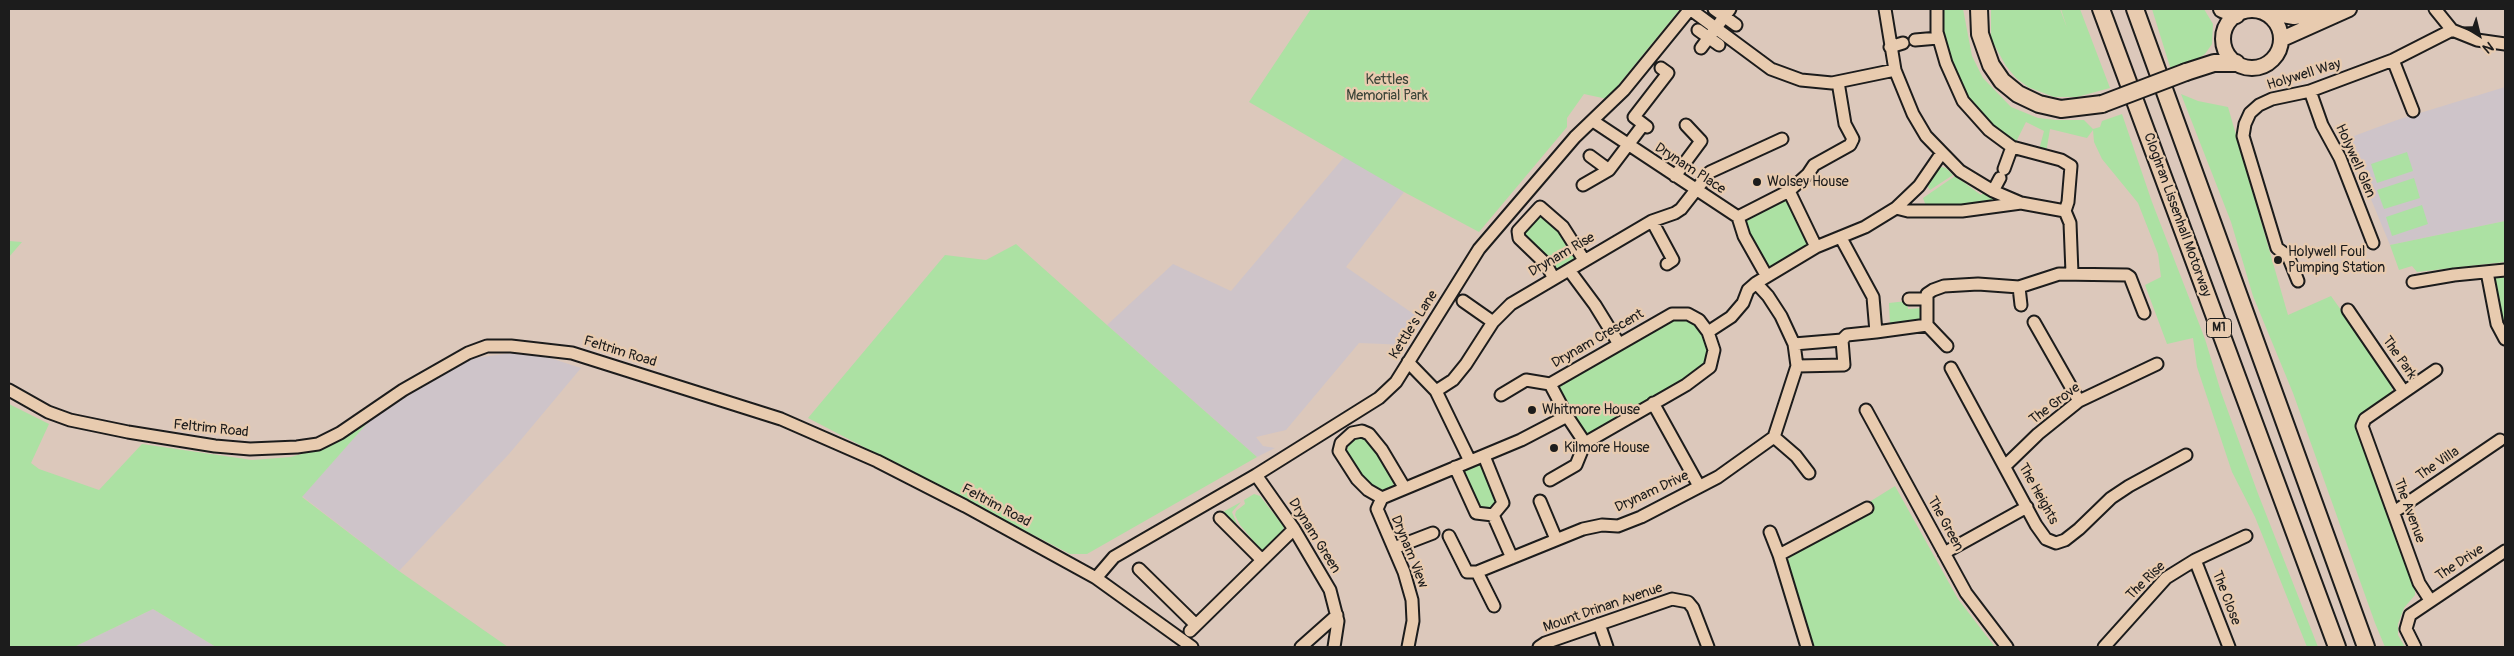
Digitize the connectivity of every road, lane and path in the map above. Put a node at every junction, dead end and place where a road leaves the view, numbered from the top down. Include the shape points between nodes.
1 (1690, 9) edge
2 (1714, 9) edge
3 (1885, 9) edge
4 (1936, 9) edge
5 (1979, 9) edge
6 (2101, 9) edge
7 (2135, 9) edge
8 (2324, 9) edge
9 (2348, 9) edge
10 (2435, 9) edge
11 (2229, 12) edge
12 (2264, 12) junction
13 (1727, 13) edge
14 (1736, 26) dead end
15 (1698, 30) dead end
16 (2452, 30) junction
17 (1714, 37) junction
18 (1938, 38) junction
19 (2282, 39) junction
20 (1915, 40) dead end
21 (1904, 43) dead end
22 (2505, 44) edge
23 (1890, 47) junction
24 (1701, 48) dead end
25 (2393, 60) junction
26 (2236, 63) junction
27 (1661, 68) dead end
28 (1895, 70) junction
29 (1838, 82) junction
30 (2310, 91) junction
31 (2413, 111) dead end
32 (1593, 121) junction
33 (1686, 125) dead end
34 (1782, 139) dead end
35 (1627, 145) junction
36 (2012, 147) junction
37 (1941, 154) junction
38 (1590, 156) dead end
39 (1609, 170) junction
40 (1675, 176) junction
41 (1583, 185) dead end
42 (1696, 190) junction
43 (1789, 191) junction
44 (1993, 191) junction
45 (2020, 203) junction
46 (1896, 208) junction
47 (2061, 211) junction
48 (1738, 218) junction
49 (1652, 221) junction
50 (1841, 238) junction
51 (2373, 243) dead end
52 (1816, 247) junction
53 (1584, 260) junction
54 (1667, 264) dead end
55 (1569, 270) junction
56 (2505, 270) edge
57 (2487, 272) junction
58 (2072, 273) junction
59 (1766, 275) junction
60 (1553, 278) junction
61 (2298, 281) dead end
62 (2413, 282) dead end
63 (1756, 283) junction
64 (2019, 287) junction
65 (1909, 298) dead end
66 (1927, 299) junction
67 (1462, 301) dead end
68 (2020, 305) dead end
69 (2348, 310) dead end
70 (2144, 313) dead end
71 (1493, 322) junction
72 (2034, 322) dead end
73 (1927, 325) junction
74 (1708, 332) junction
75 (1876, 332) junction
76 (2505, 339) edge
77 (1842, 340) junction
78 (1619, 344) junction
79 (1794, 344) junction
80 (1947, 346) dead end
81 (1408, 362) junction
82 (2157, 364) dead end
83 (1797, 366) junction
84 (1951, 368) dead end
85 (2436, 370) dead end
86 (1550, 384) junction
87 (9, 390) edge
88 (1436, 391) junction
89 (2404, 392) junction
90 (1502, 395) dead end
91 (2079, 401) junction
92 (1653, 403) junction
93 (1866, 410) dead end
94 (1567, 416) junction
95 (1774, 437) junction
96 (2500, 440) dead end
97 (1586, 443) junction
98 (2186, 455) dead end
99 (1484, 456) junction
100 (1470, 461) junction
101 (2006, 466) junction
102 (1455, 467) junction
103 (1809, 473) dead end
104 (1256, 475) junction
105 (1550, 480) dead end
106 (1700, 486) junction
107 (1404, 487) junction
108 (1382, 498) junction
109 (1540, 501) dead end
110 (2028, 507) junction
111 (1867, 508) dead end
112 (2394, 512) junction
113 (1493, 514) junction
114 (1220, 518) dead end
115 (1294, 529) junction
116 (1433, 532) dead end
117 (1770, 532) dead end
118 (1449, 536) dead end
119 (2246, 536) dead end
120 (1556, 539) junction
121 (1394, 548) junction
122 (2505, 551) edge
123 (1944, 553) junction
124 (1779, 555) junction
125 (1512, 558) junction
126 (1262, 560) junction
127 (2195, 560) junction
128 (1139, 569) dead end
129 (1477, 572) junction
130 (1096, 578) junction
131 (2430, 600) junction
132 (1494, 606) dead end
133 (1337, 615) junction
134 (1599, 624) junction
135 (1192, 647) edge
136 (1301, 647) edge
137 (1334, 647) edge
138 (1408, 647) edge
139 (1539, 647) edge
140 (1607, 647) edge
141 (1708, 647) edge
142 (1807, 647) edge
143 (2007, 647) edge
144 (2104, 647) edge
145 (2229, 647) edge
146 (2337, 647) edge
147 (2366, 647) edge
148 (2415, 647) edge

1 - 17 street
1 - 32 street, Kettle's Lane via 1624,90
2 - 13 street
3 - 23 street
4 - 18 street
5 - 26 highway, bridge via 1980,34 1998,76 2014,91 2039,104 2061,109 2102,104 2214,63
6 - 146 highway, Cloghran Lissenhall Motorway / M1
7 - 147 highway, M1
8 - 12 main road via 2294,17
9 - 19 main road
10 - 16 street
11 - 12 main road
11 - 26 main road via 2224,39 2227,53
12 - 19 main road via 2277,23
13 - 14 street
13 - 17 street
15 - 17 street
16 - 22 street via 2477,40
16 - 25 street, Holywell Way
17 - 24 street
17 - 29 street via 1771,69 1801,80
18 - 20 street
18 - 36 street via 1964,101 1989,130
19 - 26 main road via 2276,56 2262,66 2253,68
21 - 23 street
23 - 28 street
25 - 30 street, Holywell Way
25 - 31 street
27 - 35 street via 1668,73 1634,117 1645,126
28 - 29 street
28 - 37 street via 1913,114
29 - 43 street via 1845,124 1853,140 1850,145 1814,165
30 - 51 street, Holywell Glen
30 - 61 street, Holywell Way via 2259,105 2250,113 2243,136 2277,248 2288,256
32 - 35 street, Drynam Place
32 - 81 street, Kettle's Lane via 1479,249
33 - 40 street via 1701,141
34 - 42 street via 1710,172
35 - 39 street
35 - 40 street, Drynam Place
36 - 44 street
36 - 47 street via 2061,160 2071,166 2068,202
37 - 44 street via 1960,171
37 - 46 street via 1919,186
38 - 39 street
39 - 41 street
40 - 42 street, Drynam Place
42 - 48 street, Drynam Place
42 - 49 street, Drynam Rise via 1681,209
43 - 48 street
43 - 52 street
44 - 45 street
45 - 46 street via 1962,211
45 - 47 street
46 - 50 street
47 - 58 street via 2070,222
48 - 59 street via 1744,236
49 - 53 street, Drynam Rise
49 - 54 street via 1673,260
50 - 52 street
50 - 75 street via 1873,297
52 - 59 street
53 - 55 street, Drynam Rise
53 - 60 street via 1563,227 1540,207 1518,231 1518,238 1546,264
55 - 60 street, Drynam Rise
55 - 78 street
56 - 57 street
57 - 62 street
57 - 76 street via 2497,324
58 - 64 street
58 - 70 street via 2127,275
59 - 63 street
60 - 71 street, Drynam Rise via 1511,304
63 - 74 street via 1731,317
63 - 79 street via 1776,306
64 - 66 street via 1944,286 1927,294
64 - 68 street
65 - 66 street
66 - 73 street
67 - 71 street
69 - 89 street, The Park
71 - 88 street, Drynam Rise via 1453,380
72 - 91 street
73 - 75 street
73 - 80 street
74 - 78 street, Drynam Crescent via 1699,320 1679,312
74 - 92 street via 1714,350 1710,367
75 - 77 street via 1847,335
77 - 79 street
77 - 83 street via 1844,365
78 - 86 street, Drynam Crescent
79 - 83 street
81 - 88 street
81 - 104 street, Kettle's Lane via 1396,382 1379,398
82 - 91 street, The Grove
83 - 95 street
84 - 101 street, The Heights
85 - 89 street, The Park
86 - 90 street via 1526,380
86 - 94 street, Drynam Crescent
87 - 130 street, Feltrim Road via 62,417 128,432 216,446 250,449 297,447 318,444 340,433 403,390 468,353 487,346 549,348 624,368 805,428 877,461
88 - 100 street
89 - 112 street, The Avenue via 2362,424
91 - 101 street, The Grove via 2038,434
92 - 97 street
92 - 106 street
93 - 123 street, The Green
94 - 97 street, Drynam Crescent
94 - 99 street
95 - 103 street via 1796,456
95 - 106 street, Drynam Drive via 1746,459
96 - 112 street, The Villa
97 - 105 street via 1576,465
98 - 110 street, The Heights via 2111,498 2079,530 2056,544 2046,539
99 - 100 street
99 - 113 street via 1503,503
100 - 102 street
101 - 110 street, The Heights
102 - 107 street
102 - 113 street via 1476,513
104 - 115 street, Drynam Green
104 - 130 street, Kettle's Lane via 1114,558
106 - 120 street, Drynam Drive via 1618,526 1592,526
107 - 108 street
107 - 108 street via 1369,434 1362,431 1352,433 1341,443 1339,451 1357,479
108 - 121 street, Drynam View via 1377,509
109 - 120 street
110 - 123 street
111 - 124 street
112 - 131 street, The Avenue via 2419,582
113 - 125 street
114 - 126 street
115 - 126 street
115 - 133 street, Drynam Green via 1330,590
116 - 121 street
117 - 124 street
118 - 129 street via 1467,572
119 - 127 street, The Rise
120 - 125 street, Drynam Drive
121 - 138 street, Drynam View via 1412,600 1413,621
122 - 131 street, The Drive
123 - 143 street, The Green via 1966,593
124 - 142 street
125 - 129 street, Drynam Drive
126 - 128 street via 1193,628
127 - 144 street, The Rise via 2166,578
127 - 145 street, The Close
129 - 132 street
130 - 135 street, Feltrim Road
131 - 148 street via 2413,611 2407,620 2407,634
133 - 136 street
133 - 137 street, Drynam Green
134 - 139 street, Mount Drinan Avenue
134 - 140 street
134 - 141 street, Mount Drinan Avenue via 1672,599 1682,600 1693,608

